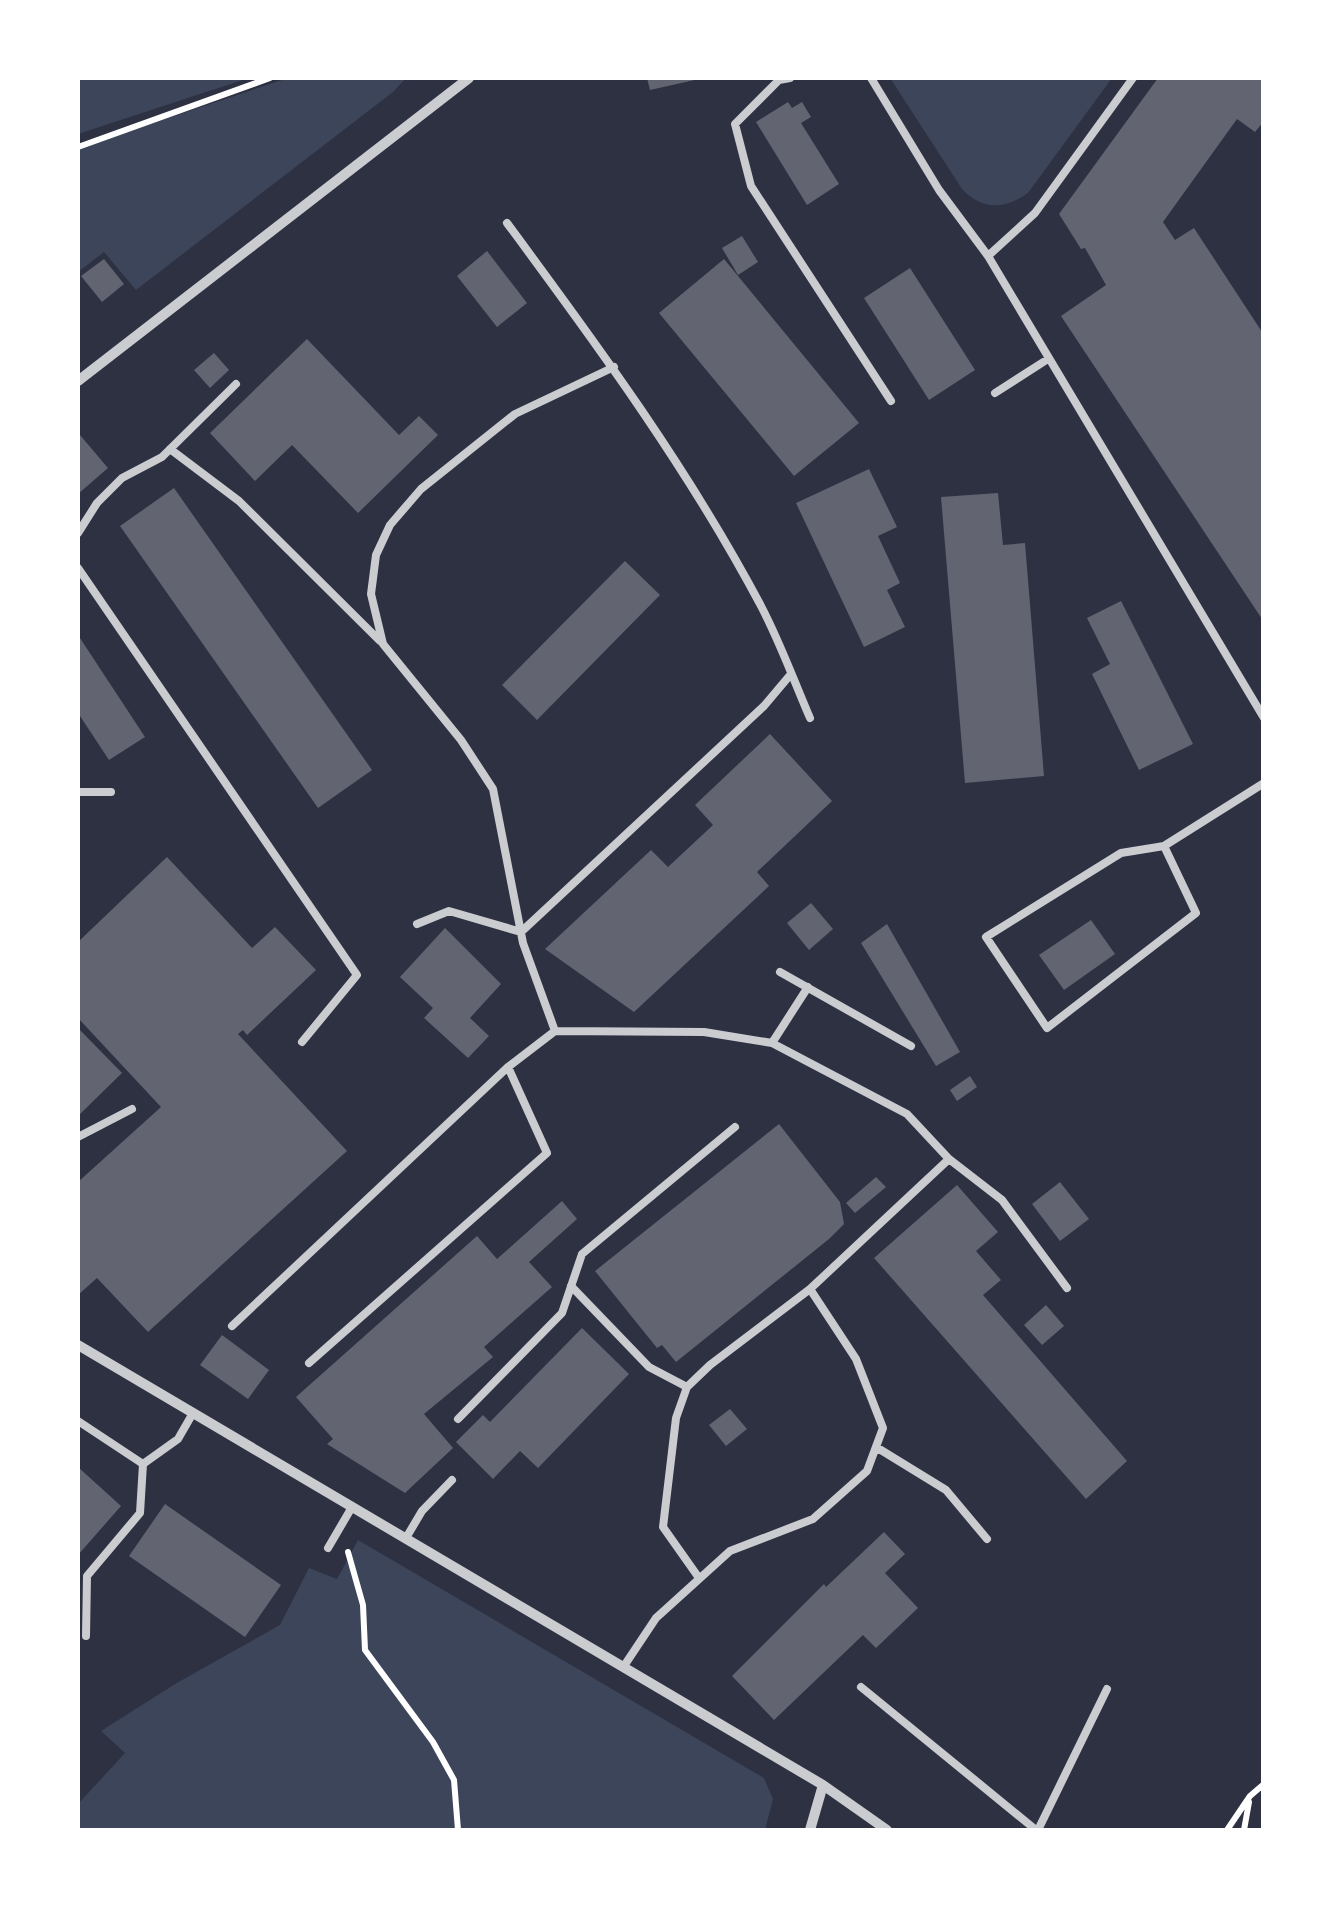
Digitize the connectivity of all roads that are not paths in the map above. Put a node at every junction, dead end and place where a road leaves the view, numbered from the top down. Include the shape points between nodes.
1 (469, 78) edge
2 (790, 78) edge
3 (870, 78) edge
4 (1133, 78) edge
5 (507, 222) dead end
6 (988, 256) junction
7 (1048, 359) junction
8 (614, 367) junction
9 (78, 381) edge
10 (236, 384) dead end
11 (995, 393) dead end
12 (891, 402) dead end
13 (170, 449) junction
14 (78, 533) edge
15 (78, 568) edge
16 (383, 644) junction
17 (790, 674) junction
18 (810, 718) dead end
19 (1264, 718) edge
20 (1264, 783) edge
21 (78, 792) edge
22 (111, 792) dead end
23 (1164, 846) junction
24 (417, 924) dead end
25 (521, 932) junction
26 (780, 972) dead end
27 (808, 987) junction
28 (555, 1031) junction
29 (302, 1042) dead end
30 (772, 1043) junction
31 (911, 1046) dead end
32 (508, 1067) junction
33 (132, 1108) dead end
34 (736, 1128) dead end
35 (78, 1137) edge
36 (949, 1159) junction
37 (571, 1286) junction
38 (1067, 1288) dead end
39 (810, 1289) junction
40 (232, 1326) dead end
41 (78, 1344) edge
42 (309, 1363) dead end
43 (688, 1387) junction
44 (193, 1413) junction
45 (458, 1420) dead end
46 (78, 1422) edge
47 (876, 1447) junction
48 (143, 1464) junction
49 (452, 1480) dead end
50 (352, 1507) junction
51 (406, 1538) junction
52 (987, 1539) dead end
53 (328, 1548) dead end
54 (700, 1578) junction
55 (86, 1636) dead end
56 (624, 1666) junction
57 (861, 1687) dead end
58 (1108, 1689) dead end
59 (823, 1784) junction
60 (810, 1830) edge
61 (887, 1830) edge
62 (1037, 1830) edge

1 - 9 street
2 - 12 lane via 735,124 751,186
3 - 6 lane
4 - 6 lane via 1035,213
5 - 8 lane
6 - 7 lane
7 - 11 lane
7 - 19 lane
8 - 16 lane via 515,414 421,489 390,525 376,555 371,594
8 - 17 lane via 754,593
10 - 13 lane
13 - 14 lane via 122,478
13 - 16 lane via 239,502
15 - 29 lane via 357,975
16 - 25 lane via 493,789
17 - 18 lane
17 - 25 lane via 764,706
20 - 23 lane
21 - 22 lane
23 - 23 lane via 1122,853 986,936 1047,1028 1196,913
24 - 25 lane via 449,911
25 - 28 lane
26 - 27 lane
27 - 30 lane
27 - 31 lane
28 - 30 lane via 704,1032
28 - 32 lane
30 - 36 lane via 908,1114
32 - 40 lane
32 - 42 lane via 547,1153
33 - 35 lane
34 - 37 lane via 582,1254
36 - 38 lane via 1002,1200
36 - 39 lane
37 - 43 lane via 648,1367
37 - 45 lane via 562,1313
39 - 43 lane
39 - 47 lane via 856,1360 883,1428
41 - 44 street
43 - 54 lane via 676,1418 663,1527
44 - 48 lane via 178,1439
44 - 50 street
46 - 48 lane
47 - 52 lane via 946,1490
47 - 54 lane via 867,1471 813,1520 730,1551
48 - 55 lane via 140,1512 87,1576
49 - 51 lane
50 - 51 street
50 - 53 lane
51 - 56 street
54 - 56 lane via 656,1618
56 - 59 street
57 - 62 lane
58 - 62 lane
59 - 60 street
59 - 61 street

